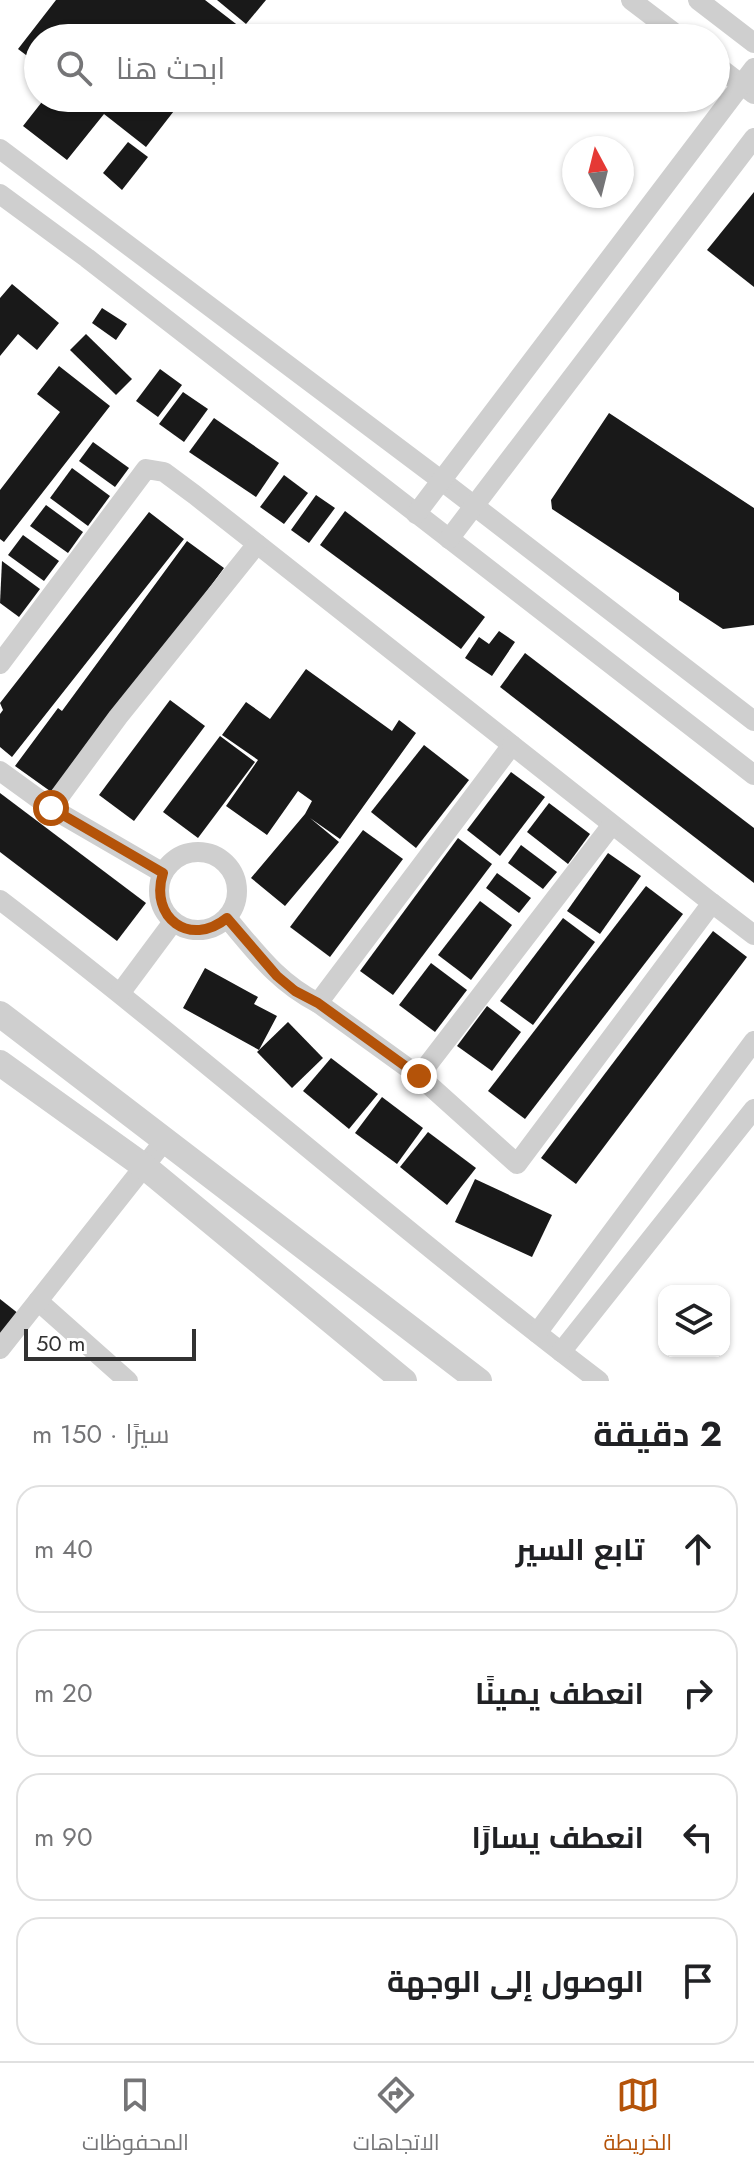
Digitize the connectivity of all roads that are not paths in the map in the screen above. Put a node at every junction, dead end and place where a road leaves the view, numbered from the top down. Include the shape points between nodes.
1 (631, 0) edge
2 (698, 0) edge
3 (663, 24) edge
4 (729, 24) edge
5 (730, 25) edge
6 (754, 43) edge
7 (754, 68) edge
8 (730, 75) edge
9 (749, 88) edge
10 (754, 138) edge
11 (0, 149) edge
12 (0, 194) edge
13 (442, 481) junction
14 (474, 506) junction
15 (416, 514) junction
16 (449, 539) junction
17 (257, 544) junction
18 (0, 664) edge
19 (754, 721) edge
20 (512, 745) junction
21 (0, 771) edge
22 (754, 775) edge
23 (51, 808) junction
24 (611, 826) junction
25 (163, 873) junction
26 (0, 900) edge
27 (712, 903) junction
28 (227, 918) junction
29 (173, 922) junction
30 (754, 935) edge
31 (121, 992) junction
32 (318, 1003) junction
33 (0, 1014) edge
34 (754, 1041) edge
35 (0, 1063) edge
36 (419, 1076) junction
37 (754, 1109) edge
38 (165, 1140) junction
39 (145, 1167) junction
40 (38, 1301) junction
41 (537, 1333) junction
42 (0, 1349) edge
43 (561, 1352) junction
44 (128, 1381) edge
45 (404, 1381) edge
46 (479, 1381) edge
47 (599, 1381) edge

1 - 3 street
2 - 4 street
5 - 6 street
7 - 9 street
8 - 9 street
9 - 13 street
10 - 14 street
11 - 13 street
12 - 15 street
13 - 14 street
13 - 15 street
14 - 16 street
14 - 19 street
15 - 16 street
16 - 22 street
17 - 18 street via 164,472 146,469
17 - 20 street
17 - 23 street
20 - 24 street
20 - 32 street
21 - 23 street
23 - 25 street
24 - 27 street
24 - 36 street
25 - 28 street via 182,855 195,852 221,859 236,881 234,907
25 - 29 street via 159,900
26 - 31 street
27 - 30 street
27 - 36 street via 517,1164
28 - 29 street via 195,931
28 - 32 street via 277,976
29 - 31 street
31 - 41 street
32 - 36 street
33 - 38 street
34 - 41 street
35 - 39 street
37 - 43 street
38 - 39 street
38 - 46 street
39 - 40 street
39 - 45 street
40 - 42 street
40 - 44 street
41 - 43 street
43 - 47 street

